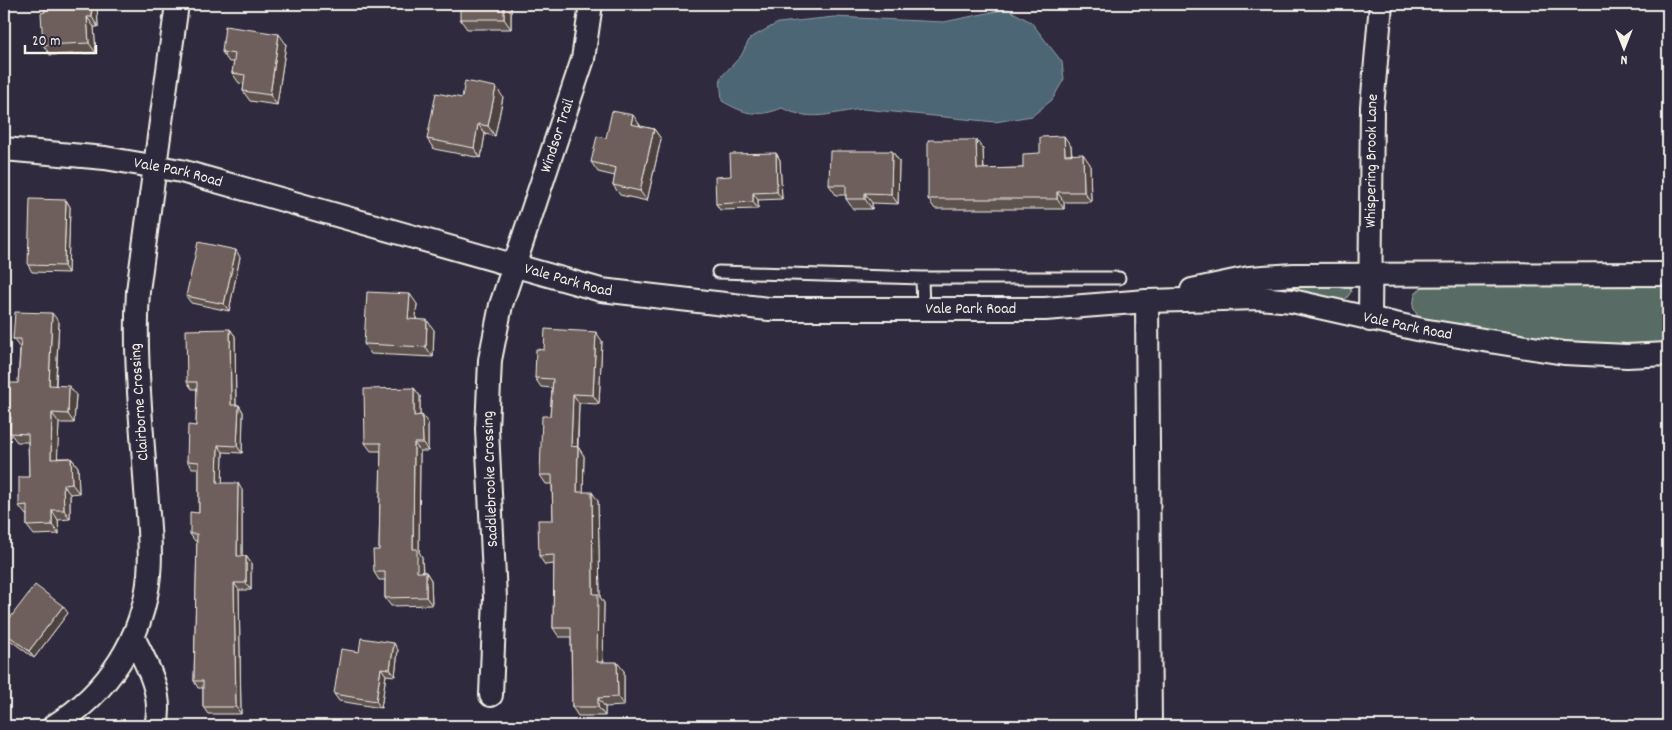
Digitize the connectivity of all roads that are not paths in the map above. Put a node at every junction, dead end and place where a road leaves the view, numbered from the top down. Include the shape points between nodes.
1 (177, 4) edge
2 (591, 4) edge
3 (1381, 4) edge
4 (4, 149) edge
5 (155, 165) junction
6 (515, 266) junction
7 (718, 272) dead end
8 (1668, 274) edge
9 (1370, 276) junction
10 (922, 278) junction
11 (1120, 278) dead end
12 (1147, 301) junction
13 (923, 309) junction
14 (1370, 320) junction
15 (1668, 354) edge
16 (133, 638) junction
17 (491, 695) dead end
18 (54, 726) edge
19 (156, 726) edge
20 (1150, 726) edge

1 - 5 street, Clairborne Crossing
2 - 6 street, Windsor Trail via 583,59
3 - 9 street, Whispering Brook Lane via 1372,107
4 - 5 street, Vale Park Road
5 - 6 street, Vale Park Road
5 - 16 street, Clairborne Crossing via 136,314 149,574
6 - 13 street, Vale Park Road via 601,290 711,303 769,309
6 - 17 street, Saddlebrooke Crossing via 501,305 490,369 487,429 495,598
7 - 10 lane
8 - 9 street, Vale Park Road
9 - 12 street, Vale Park Road via 1249,278
9 - 14 street, Whispering Brook Lane
10 - 11 lane
10 - 13 lane
12 - 13 street, Vale Park Road via 1045,309
12 - 14 street, Vale Park Road via 1259,298 1292,301
12 - 20 street
14 - 15 street, Vale Park Road via 1584,355
16 - 18 street, Clairborne Crossing via 102,687
16 - 19 street via 157,690 159,716

